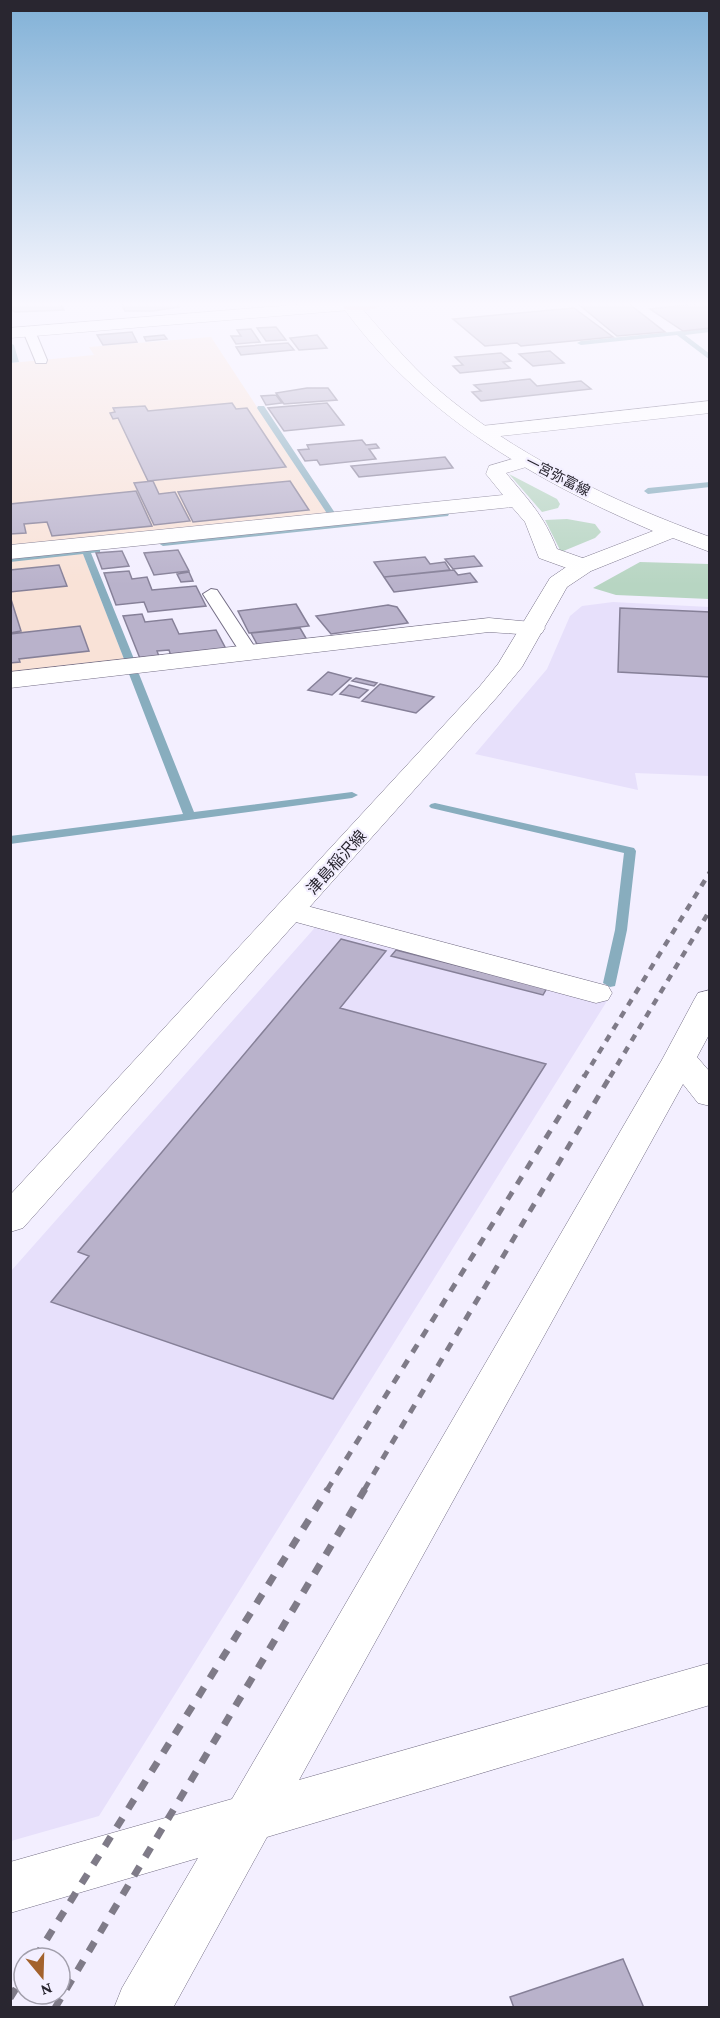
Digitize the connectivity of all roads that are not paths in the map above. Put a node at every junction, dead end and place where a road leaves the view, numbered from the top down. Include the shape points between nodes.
1 (436, 397) edge
2 (710, 407) edge
3 (482, 432) junction
4 (526, 461) junction
5 (520, 500) junction
6 (672, 531) junction
7 (710, 544) edge
8 (10, 552) edge
9 (583, 566) junction
10 (211, 594) dead end
11 (533, 628) junction
12 (249, 652) junction
13 (10, 680) edge
14 (292, 911) junction
15 (596, 993) dead end
16 (710, 1000) edge
17 (680, 1058) junction
18 (710, 1095) edge
19 (10, 1219) edge
20 (710, 1684) edge
21 (249, 1818) junction
22 (10, 1888) edge
23 (142, 2007) edge

1 - 3 street, 一宮弥富線
2 - 3 street
3 - 4 street, 一宮弥富線
4 - 5 street via 496,470
4 - 6 street, 一宮弥富線
5 - 8 street
5 - 9 street via 535,521 547,552
6 - 7 street, 一宮弥富線
6 - 9 street, 津島稲沢線
9 - 11 street, 津島稲沢線 via 558,583
10 - 12 lane
11 - 12 street via 489,625
11 - 14 street, 津島稲沢線 via 489,691
12 - 13 street
14 - 15 street
14 - 19 street, 津島稲沢線
16 - 17 street
17 - 18 street
17 - 21 street
20 - 21 street
21 - 22 street
21 - 23 street

